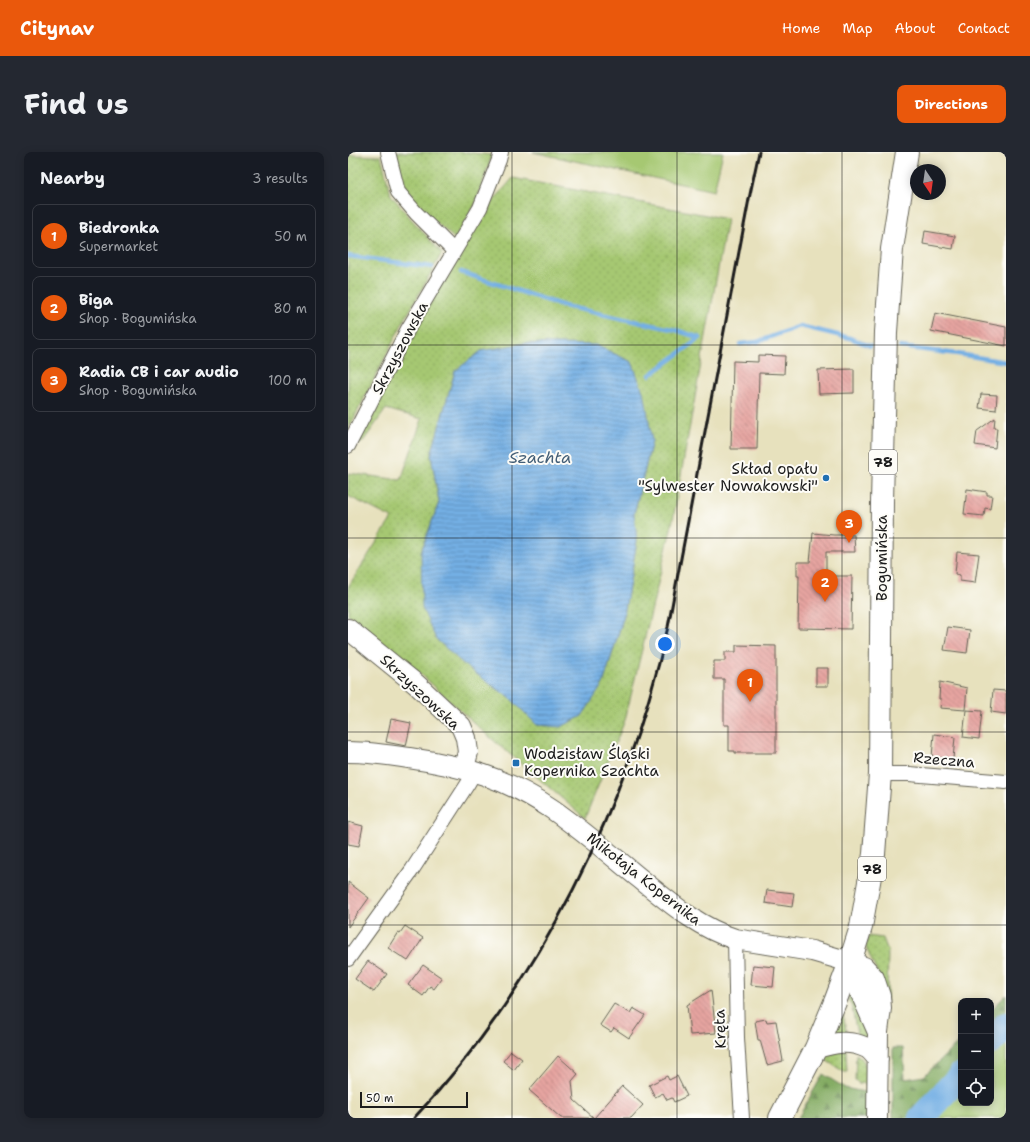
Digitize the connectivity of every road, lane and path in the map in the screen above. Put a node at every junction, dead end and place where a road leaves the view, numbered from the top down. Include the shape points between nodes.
1 (388, 152) edge
2 (501, 152) edge
3 (907, 152) edge
4 (454, 251) junction
5 (348, 446) edge
6 (348, 629) edge
7 (348, 752) edge
8 (470, 770) junction
9 (880, 774) junction
10 (1006, 782) edge
11 (735, 938) junction
12 (348, 959) edge
13 (850, 962) junction
14 (816, 1048) junction
15 (878, 1059) junction
16 (742, 1118) edge
17 (780, 1118) edge
18 (877, 1118) edge

1 - 4 street via 398,192
2 - 4 street, Skrzyszowska via 480,208
3 - 9 main road, Bogumińska / 78 via 892,249 886,332
4 - 5 street, Skrzyszowska via 408,328
6 - 8 street, Skrzyszowska via 416,684 461,726 466,738
7 - 8 street, Mikołaja Kopernika via 398,756
8 - 11 street, Mikołaja Kopernika via 512,785 542,801 685,914 714,931
8 - 12 street via 468,785 412,870
9 - 10 street, Rzeczna
9 - 13 main road, Bogumińska / 78 via 871,873 861,927
11 - 13 street, Mikołaja Kopernika via 812,951
11 - 16 street, Kręta via 736,1038
13 - 14 main road, 78
13 - 15 street via 854,980 878,1032
14 - 15 street via 841,1042 852,1043 868,1048
14 - 17 main road, 78
15 - 18 street

